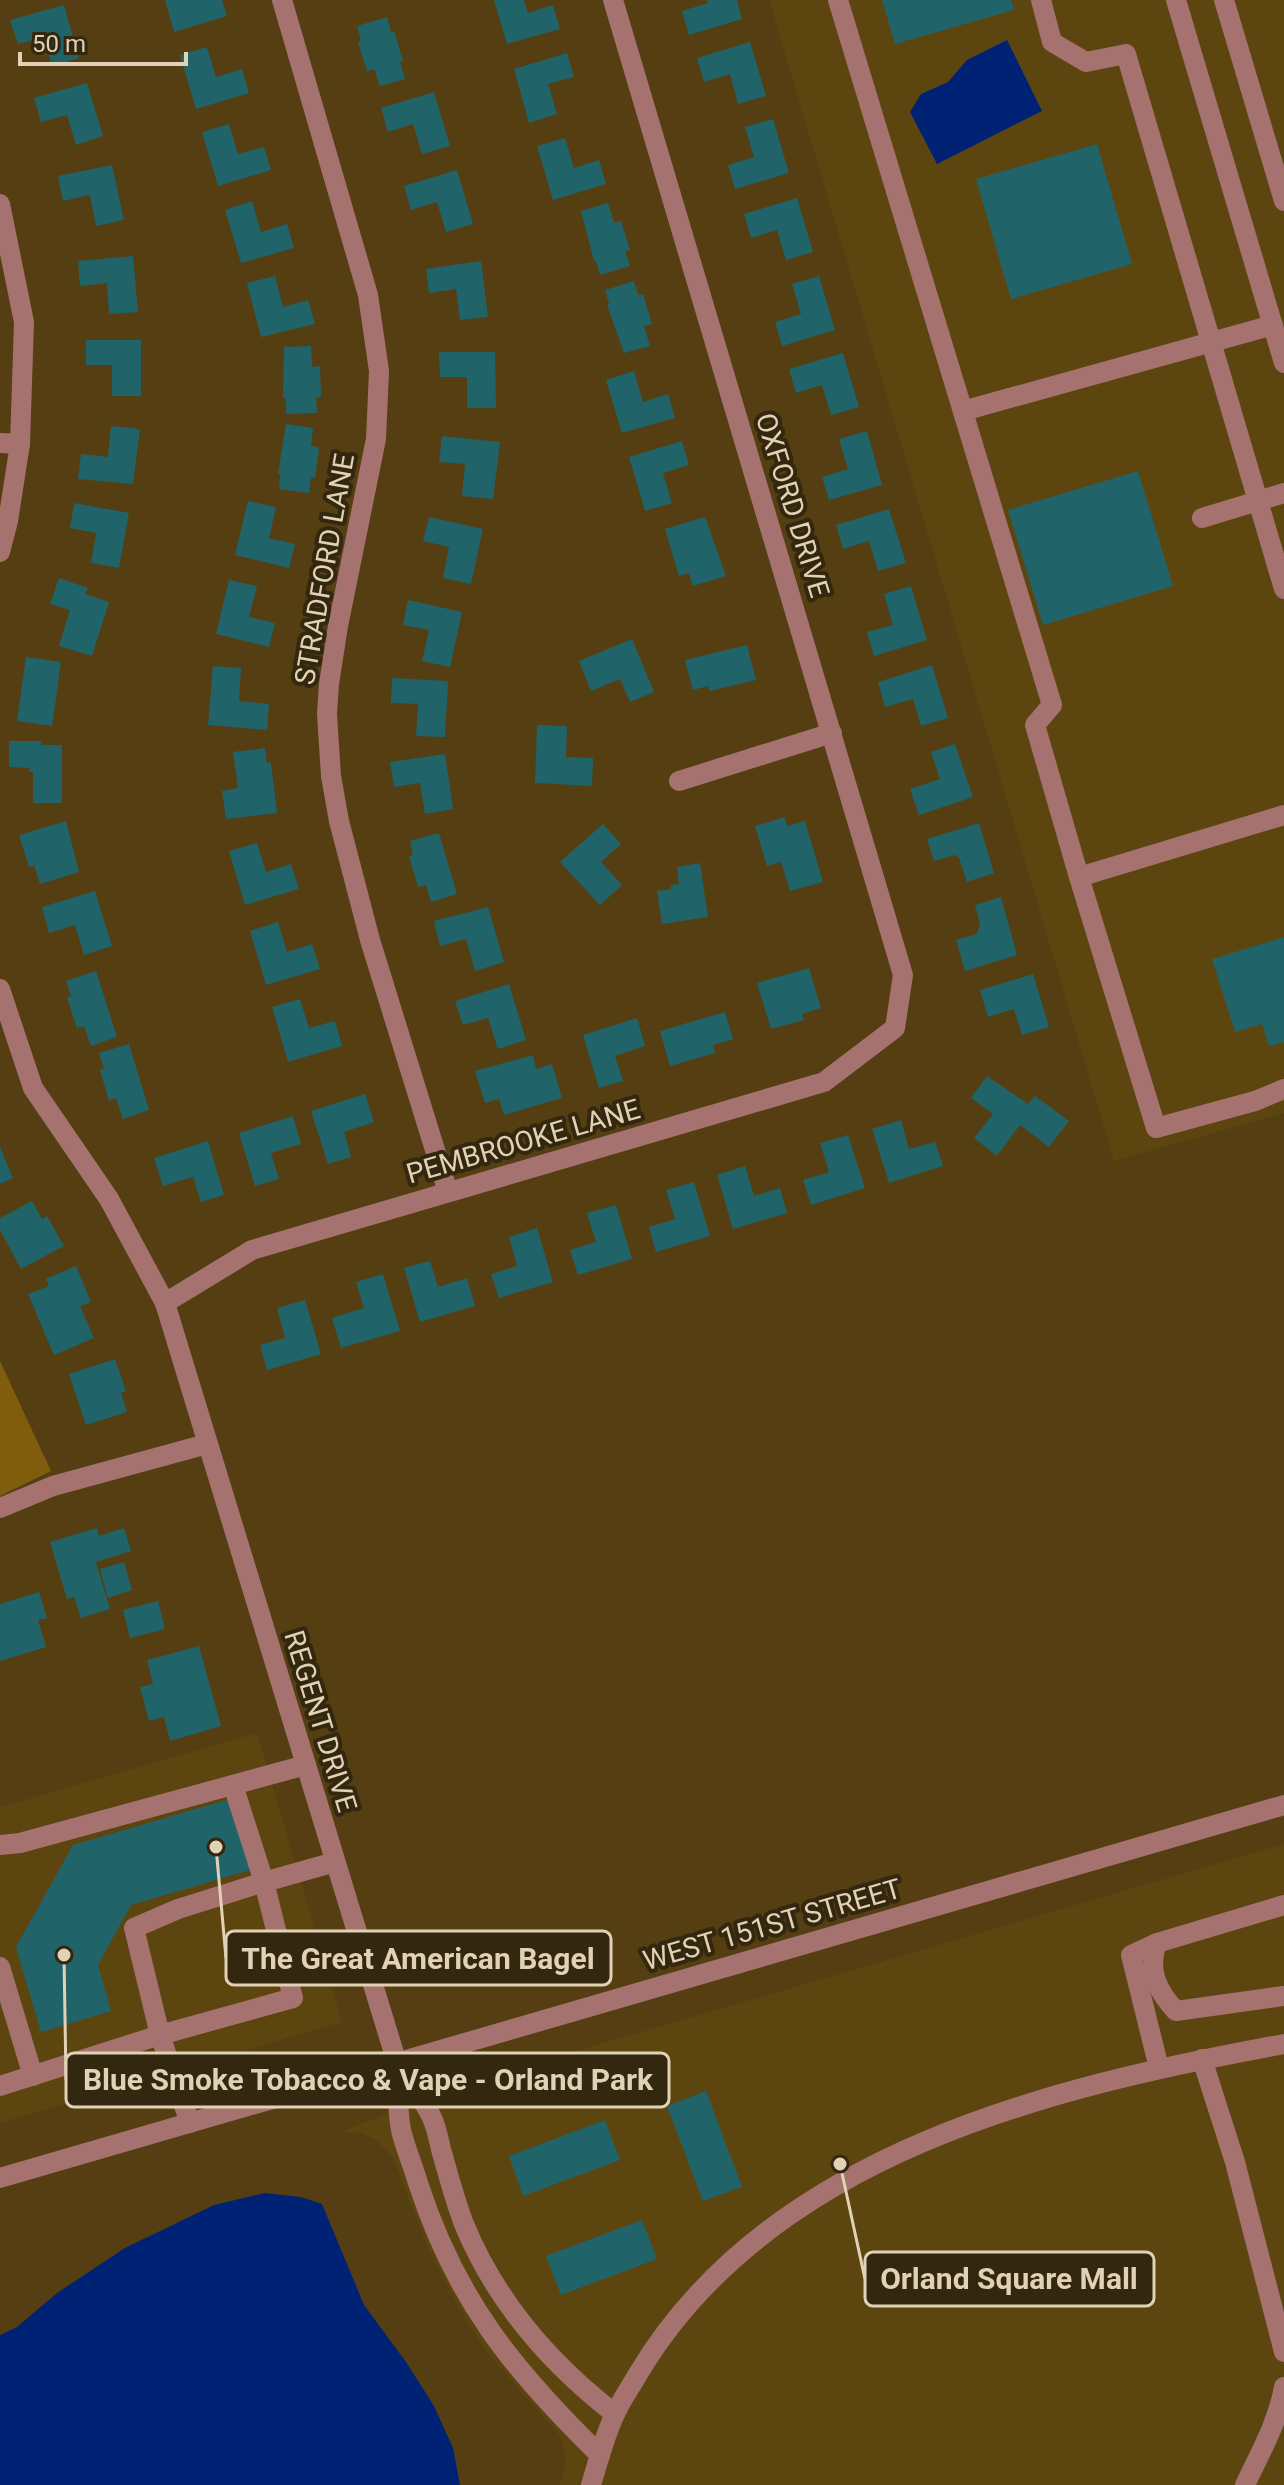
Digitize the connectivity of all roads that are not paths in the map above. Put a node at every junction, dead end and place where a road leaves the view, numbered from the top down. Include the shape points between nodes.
1 (282, 0) edge
2 (613, 0) edge
3 (838, 0) edge
4 (1041, 0) edge
5 (1176, 0) edge
6 (1224, 0) edge
7 (1284, 201) edge
8 (0, 204) edge
9 (1273, 325) junction
10 (1211, 342) junction
11 (1284, 363) edge
12 (963, 411) junction
13 (10, 444) edge
14 (1284, 493) edge
15 (1258, 501) junction
16 (1202, 518) dead end
17 (0, 552) edge
18 (1284, 589) edge
19 (832, 733) junction
20 (679, 781) dead end
21 (1284, 815) edge
22 (1079, 877) junction
23 (0, 989) edge
24 (895, 1028) joint
25 (1284, 1089) edge
26 (448, 1192) junction
27 (165, 1303) junction
28 (207, 1444) junction
29 (0, 1508) edge
30 (306, 1765) junction
31 (233, 1785) junction
32 (1284, 1805) edge
33 (0, 1845) edge
34 (335, 1862) junction
35 (264, 1882) junction
36 (1284, 1905) edge
37 (1157, 1943) junction
38 (0, 1967) edge
39 (1284, 1996) edge
40 (160, 2035) junction
41 (1284, 2044) edge
42 (1202, 2059) junction
43 (397, 2063) junction
44 (1159, 2068) junction
45 (33, 2076) junction
46 (0, 2086) edge
47 (190, 2123) junction
48 (0, 2178) edge
49 (1284, 2352) edge
50 (1284, 2387) edge
51 (615, 2414) junction
52 (600, 2455) junction
53 (591, 2485) edge
54 (1245, 2485) edge

1 - 26 street, STRADFORD LANE via 368,295 379,371 376,439 329,684 331,776 370,940
2 - 19 street, OXFORD DRIVE
3 - 12 street
4 - 10 street via 1052,42 1086,62 1126,54
5 - 9 street
6 - 7 street
8 - 13 street via 24,322
9 - 10 street
9 - 11 street
10 - 12 street
10 - 15 street
12 - 22 street via 1052,705 1035,725
13 - 17 street
14 - 15 street
15 - 16 street
15 - 18 street
19 - 20 street
19 - 24 street, OXFORD DRIVE via 903,975
21 - 22 street
22 - 25 street via 1156,1128
23 - 27 street, REGENT DRIVE via 33,1088 109,1199
24 - 26 street, PEMBROOKE LANE via 824,1082
26 - 27 street, PEMBROOKE LANE via 252,1250
27 - 28 street, REGENT DRIVE
28 - 29 street via 53,1486
28 - 30 street, REGENT DRIVE
30 - 31 street
30 - 34 street, REGENT DRIVE
31 - 33 street
31 - 35 street
32 - 43 street, WEST 151ST STREET
34 - 35 street
34 - 43 street, REGENT DRIVE
35 - 40 street via 134,1928
35 - 40 street via 293,1998
36 - 37 street
37 - 39 street via 1150,1960 1162,1996 1176,2011
37 - 44 street via 1131,1955
38 - 45 street
40 - 45 street
40 - 47 street
41 - 42 street
42 - 44 street
42 - 49 street via 1235,2162
43 - 47 street, WEST 151ST STREET
43 - 51 street via 433,2118 464,2222 499,2292 549,2356
43 - 52 street, REGENT DRIVE via 401,2129 453,2274 494,2339
44 - 51 street via 970,2124 876,2165 809,2202 732,2259 692,2297
45 - 46 street
47 - 48 street, WEST 151ST STREET
50 - 54 street
51 - 52 street
52 - 53 street

